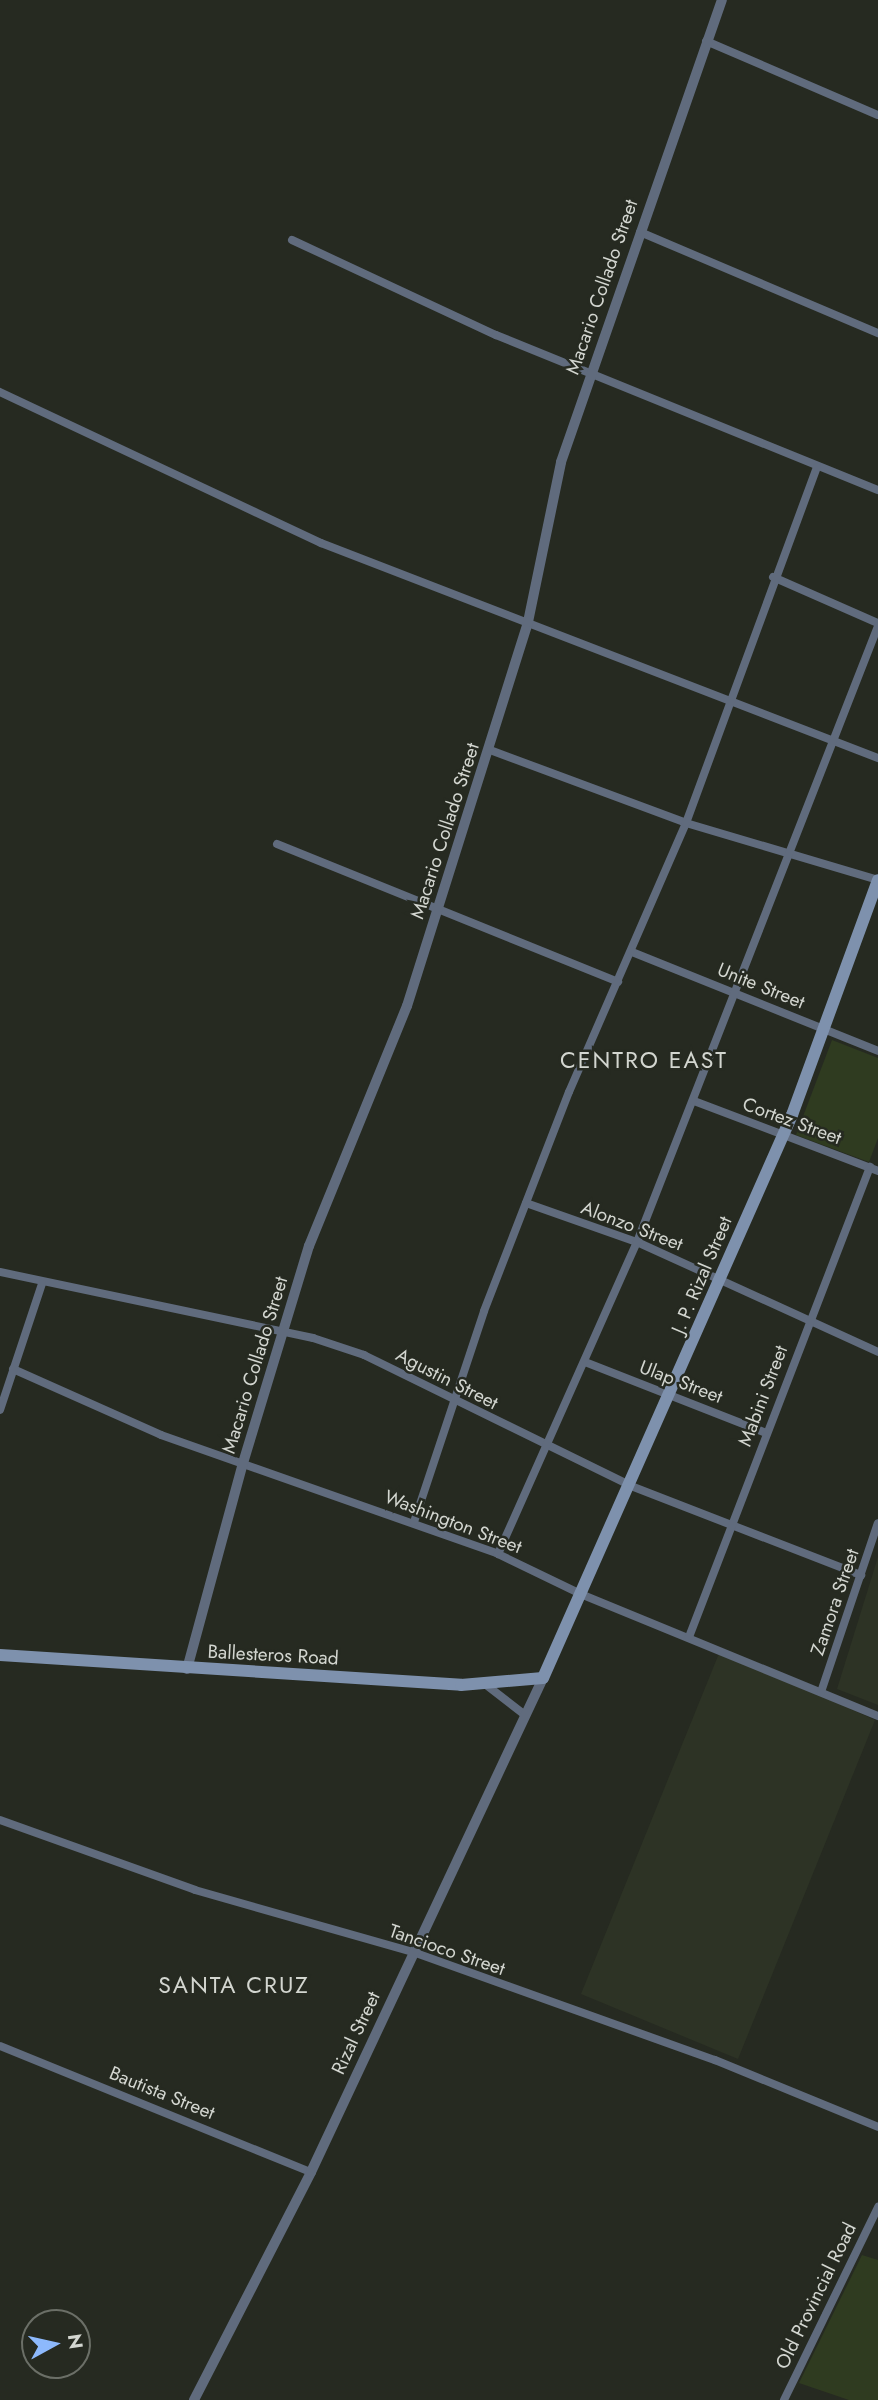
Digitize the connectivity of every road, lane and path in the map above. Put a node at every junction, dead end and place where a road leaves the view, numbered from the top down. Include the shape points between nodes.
1 (722, 0) edge
2 (706, 41) junction
3 (878, 115) edge
4 (640, 232) junction
5 (292, 240) dead end
6 (878, 333) edge
7 (590, 373) junction
8 (0, 392) edge
9 (817, 467) junction
10 (878, 490) edge
11 (773, 577) junction
12 (528, 622) junction
13 (878, 624) edge
14 (731, 702) junction
15 (832, 742) junction
16 (491, 750) junction
17 (878, 758) edge
18 (686, 822) junction
19 (277, 844) dead end
20 (789, 854) junction
21 (878, 880) edge
22 (437, 906) junction
23 (632, 952) junction
24 (618, 982) junction
25 (737, 995) junction
26 (824, 1029) junction
27 (878, 1051) edge
28 (694, 1101) junction
29 (783, 1135) junction
30 (874, 1169) edge
31 (526, 1203) junction
32 (637, 1242) junction
33 (0, 1272) edge
34 (722, 1279) junction
35 (42, 1284) junction
36 (809, 1318) junction
37 (284, 1334) junction
38 (878, 1352) edge
39 (584, 1362) junction
40 (13, 1369) junction
41 (672, 1394) junction
42 (452, 1398) junction
43 (0, 1410) edge
44 (766, 1433) junction
45 (546, 1447) junction
46 (243, 1462) junction
47 (631, 1486) junction
48 (414, 1522) junction
49 (732, 1522) junction
50 (878, 1523) edge
51 (498, 1554) junction
52 (861, 1575) junction
53 (583, 1595) junction
54 (689, 1637) junction
55 (0, 1655) edge
56 (187, 1669) junction
57 (543, 1678) junction
58 (485, 1684) junction
59 (821, 1692) junction
60 (525, 1715) junction
61 (878, 1716) edge
62 (0, 1819) edge
63 (413, 1952) junction
64 (0, 2046) edge
65 (878, 2127) edge
66 (311, 2172) junction
67 (878, 2207) edge
68 (194, 2400) edge
69 (784, 2400) edge

1 - 2 street, Macario Collado Street
2 - 3 street
2 - 4 street, Macario Collado Street
4 - 6 street
4 - 7 street, Macario Collado Street
5 - 7 street via 496,335
7 - 9 street
7 - 12 street, Macario Collado Street via 561,462
8 - 12 street via 310,538
9 - 10 street
9 - 11 street
11 - 13 street
11 - 14 street
12 - 14 street
12 - 16 street, Macario Collado Street
13 - 15 street
14 - 15 street
14 - 18 street
15 - 17 street
15 - 20 street
16 - 18 street
16 - 22 street, Macario Collado Street
18 - 20 street
18 - 23 street
19 - 22 street
20 - 21 street
20 - 25 street
21 - 26 main road, J. P. Rizal Street
22 - 24 street
22 - 37 street, Macario Collado Street via 390,1055 318,1220
23 - 24 street
23 - 25 street, Unite Street
24 - 31 street
25 - 26 street, Unite Street
25 - 28 street
26 - 27 street, Unite Street
26 - 29 main road, J. P. Rizal Street
28 - 29 street, Cortez Street
28 - 32 street
29 - 30 street, Cortez Street
29 - 34 main road, J. P. Rizal Street
30 - 36 street, Mabini Street
31 - 32 street, Alonzo Street
31 - 42 street
32 - 34 street, Alonzo Street
32 - 39 street
33 - 35 street, Agustin Street
34 - 36 street, Alonzo Street
34 - 41 main road, J. P. Rizal Street
35 - 37 street, Agustin Street
35 - 40 street
36 - 38 street, Alonzo Street
36 - 44 street, Mabini Street
37 - 42 street, Agustin Street via 364,1355
37 - 46 street, Macario Collado Street
39 - 41 street, Ulap Street
39 - 45 street
40 - 43 street
40 - 46 street, Washington Street via 161,1435
41 - 44 street, Ulap Street
41 - 47 main road, J. P. Rizal Street
42 - 45 street, Agustin Street
42 - 48 street
44 - 49 street, Mabini Street
45 - 47 street, Agustin Street
45 - 51 street
46 - 48 street, Washington Street
46 - 56 street, Macario Collado Street
47 - 49 street, Agustin Street
47 - 53 main road, J. P. Rizal Street
48 - 51 street, Washington Street
49 - 52 street, Agustin Street
49 - 54 street, Mabini Street
50 - 52 street, Zamora Street
51 - 53 street, Washington Street
52 - 59 street, Zamora Street
53 - 54 street, Washington Street
53 - 57 main road, J. P. Rizal Street
54 - 59 street, Washington Street
55 - 56 main road, Ballesteros Road
56 - 58 main road, Ballesteros Road
57 - 58 main road, Ballesteros Road
57 - 60 street, Rizal Street
58 - 60 street
59 - 61 street, Washington Street
60 - 63 street, Rizal Street
62 - 63 street, Tancioco Street via 195,1890
63 - 65 street, Tancioco Street via 715,2060
63 - 66 street, Rizal Street
64 - 66 street, Bautista Street
66 - 68 street, Rizal Street
67 - 69 street, Old Provincial Road

